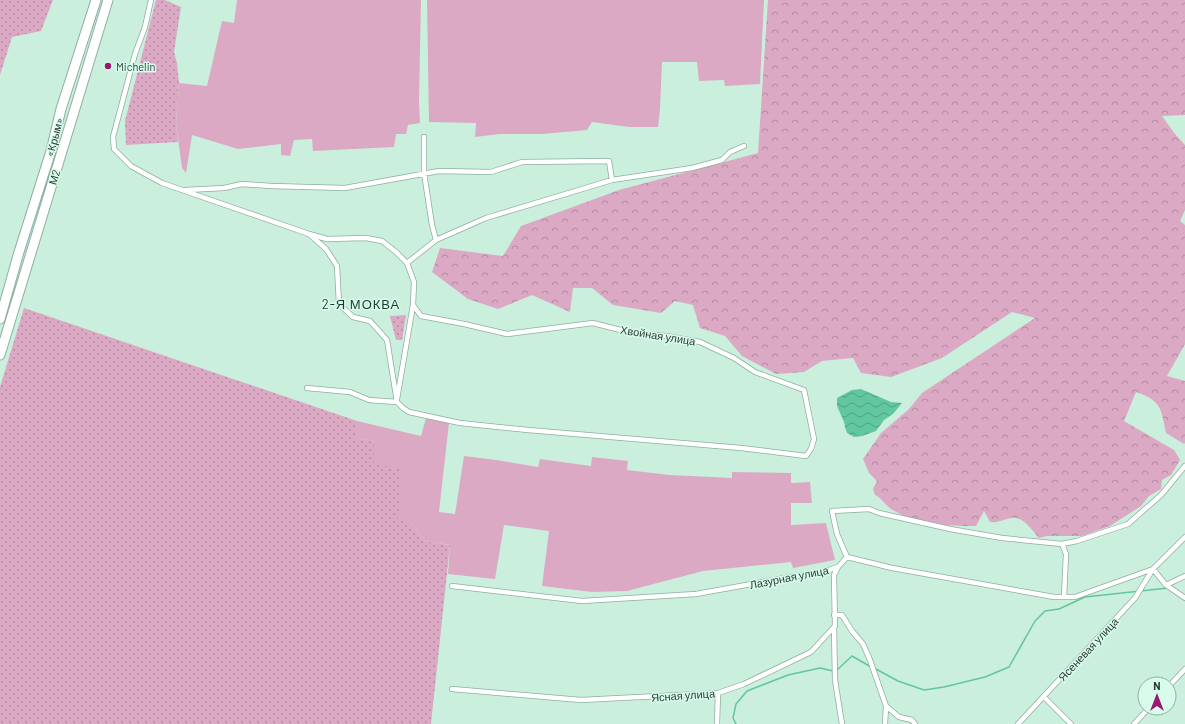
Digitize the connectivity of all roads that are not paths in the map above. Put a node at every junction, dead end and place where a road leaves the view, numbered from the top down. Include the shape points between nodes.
1 (96, 0) edge
2 (108, 0) edge
3 (151, 0) edge
4 (424, 137) dead end
5 (744, 146) dead end
6 (424, 173) junction
7 (612, 180) junction
8 (182, 190) junction
9 (309, 234) junction
10 (436, 240) junction
11 (407, 263) junction
12 (413, 305) junction
13 (0, 320) edge
14 (0, 355) edge
15 (307, 388) dead end
16 (397, 402) junction
17 (1185, 466) edge
18 (1185, 537) edge
19 (1062, 544) junction
20 (847, 557) junction
21 (838, 567) junction
22 (1153, 569) junction
23 (1185, 576) edge
24 (1166, 585) junction
25 (452, 586) dead end
26 (1064, 597) junction
27 (1185, 598) edge
28 (834, 615) junction
29 (834, 627) junction
30 (1185, 669) edge
31 (1177, 678) edge
32 (452, 689) dead end
33 (718, 693) junction
34 (1044, 697) junction
35 (886, 706) junction
36 (1142, 716) edge
37 (717, 724) edge
38 (842, 724) edge
39 (885, 724) edge
40 (915, 724) edge
41 (1018, 724) edge
42 (1071, 724) edge
43 (1134, 724) edge

1 - 13 highway, «Крым» via 61,109 51,151
2 - 14 highway, М2
3 - 8 street via 113,137 114,149 131,166 162,183
4 - 6 street
5 - 7 street via 730,152 722,160 692,168
6 - 7 street via 491,172 522,162 609,161
6 - 8 street via 345,188 242,184 224,188
6 - 10 street
7 - 10 street via 486,218
8 - 9 street
9 - 11 street via 327,240 366,238 382,241
9 - 16 street via 326,249 337,266 338,304 353,317 370,321 387,340
10 - 11 street
11 - 12 street via 414,282
12 - 16 street
12 - 16 street, Хвойная улица via 421,316 507,334 593,323 628,332 700,342 734,358 755,372 804,390 814,439 806,456 460,423 409,412
15 - 16 street via 350,392 369,400
17 - 19 street via 1161,495 1128,524
18 - 22 street
19 - 20 street via 1002,538 950,529 869,509 832,511 837,534
19 - 26 street via 1066,554
20 - 21 street, Лазурная улица
20 - 26 street via 961,581
21 - 25 street, Лазурная улица via 696,594 582,601
21 - 28 street via 834,575
22 - 24 street
22 - 26 street via 1075,597
22 - 34 street, Ясеневая улица via 1135,598
23 - 24 street
24 - 27 street
28 - 29 street
28 - 35 street via 842,615 863,644
29 - 33 street, Ясная улица via 811,652 744,684
29 - 38 street via 835,680
30 - 31 street
32 - 33 street, Ясная улица via 580,700
33 - 37 street
34 - 41 street, Ясеневая улица
34 - 42 street
35 - 39 street
35 - 40 street via 899,717 912,720
36 - 43 street

